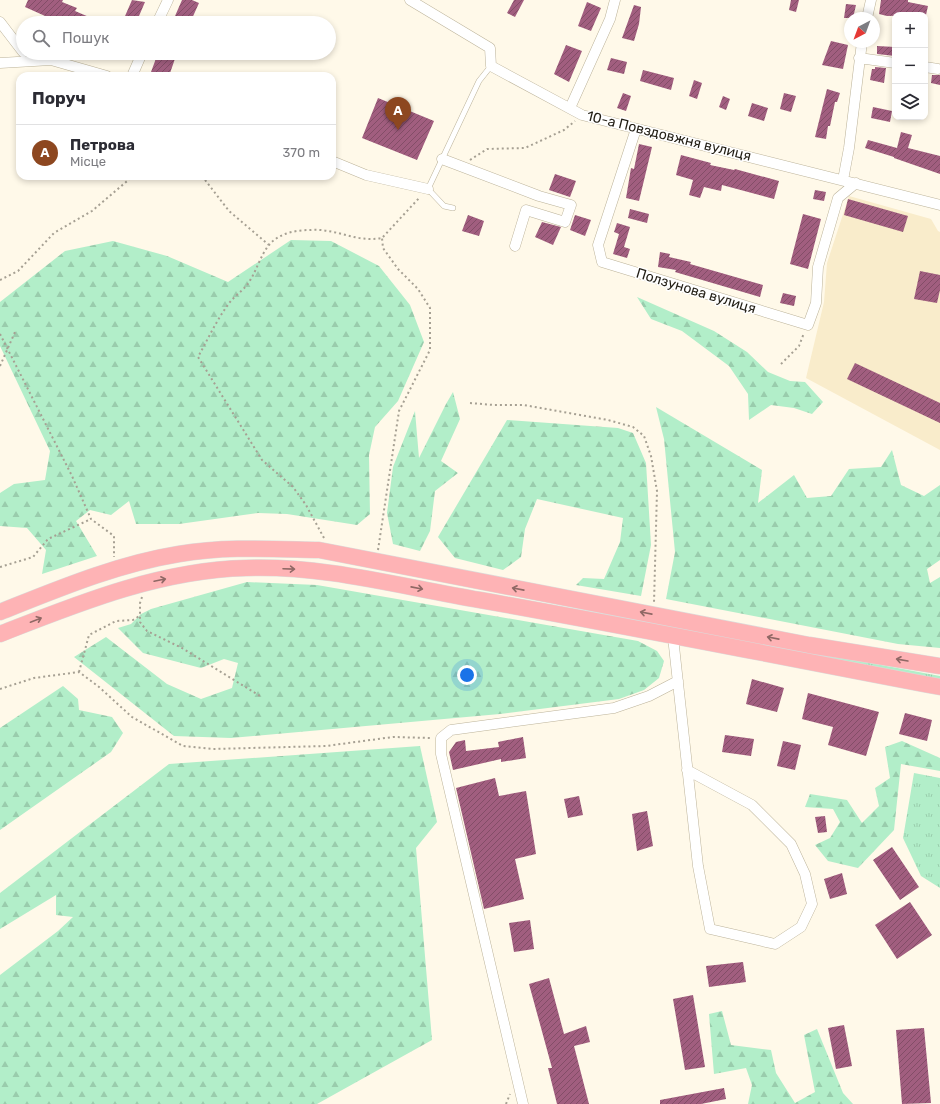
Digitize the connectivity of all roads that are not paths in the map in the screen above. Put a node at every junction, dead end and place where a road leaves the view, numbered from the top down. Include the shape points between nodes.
1 (168, 0) edge
2 (410, 0) edge
3 (615, 0) edge
4 (871, 0) edge
5 (868, 12) edge
6 (160, 16) edge
7 (0, 22) edge
8 (16, 42) edge
9 (861, 48) edge
10 (16, 58) edge
11 (859, 58) junction
12 (51, 60) edge
13 (139, 60) edge
14 (0, 63) edge
15 (892, 63) edge
16 (491, 66) junction
17 (928, 67) edge
18 (938, 69) dead end
19 (93, 72) edge
20 (134, 72) edge
21 (570, 108) junction
22 (636, 129) junction
23 (442, 159) junction
24 (336, 163) edge
25 (843, 180) junction
26 (856, 183) junction
27 (428, 189) junction
28 (940, 205) edge
29 (453, 208) dead end
30 (515, 246) dead end
31 (0, 612) edge
32 (0, 634) edge
33 (673, 637) junction
34 (940, 666) edge
35 (678, 681) junction
36 (940, 687) edge
37 (687, 770) junction
38 (523, 1104) edge

1 - 6 street
2 - 16 street via 490,48
3 - 21 street via 610,19
4 - 5 street
7 - 8 street
9 - 11 street
10 - 14 street
11 - 15 street
11 - 25 street
12 - 19 street
13 - 20 street
16 - 21 street, 10-а Повздовжня вулиця
16 - 23 lane via 479,81
17 - 18 street
21 - 22 street, 10-а Повздовжня вулиця via 582,115
22 - 25 street, 10-а Повздовжня вулиця
22 - 26 street, Ползунова вулиця via 598,245 602,262 808,324 816,303 818,267 838,198
23 - 27 lane
23 - 30 street via 539,196 571,205 565,222 526,210
24 - 27 street via 366,175
25 - 26 street, 10-а Повздовжня вулиця
26 - 28 street, 10-а Повздовжня вулиця
27 - 29 lane via 444,206
34 -> 31 main road via 809,645 318,550 236,548 179,554 114,570
32 -> 33 main road via 146,582 188,573 246,568 310,570 370,579
33 - 35 street
33 - 36 main road
35 - 37 street
35 - 38 street via 649,696 614,708 451,730 441,738 441,754
37 - 37 street via 698,866 710,929 775,944 801,927 812,904 805,874 791,844 752,805

